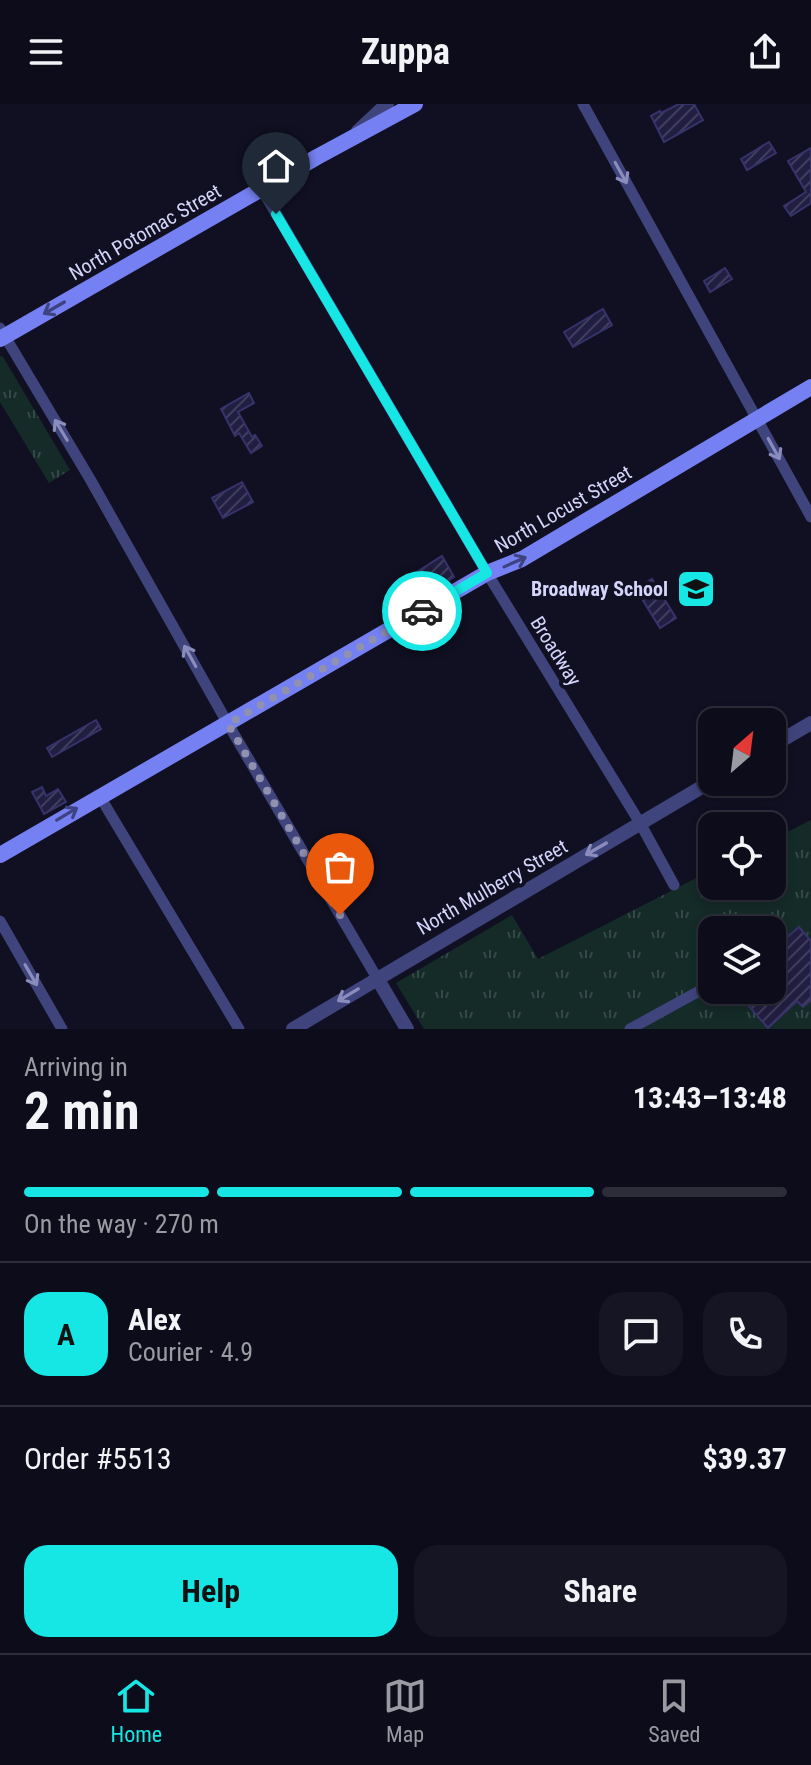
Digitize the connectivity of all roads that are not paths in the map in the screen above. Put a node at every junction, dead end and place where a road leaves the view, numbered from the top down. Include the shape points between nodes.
1 (387, 104) edge
2 (415, 104) edge
3 (583, 104) edge
4 (352, 137) junction
5 (261, 188) junction
6 (2, 334) edge
7 (811, 387) edge
8 (757, 418) junction
9 (811, 517) edge
10 (487, 573) junction
11 (811, 723) edge
12 (228, 724) junction
13 (786, 738) edge
14 (698, 789) edge
15 (99, 795) junction
16 (640, 823) junction
17 (0, 855) edge
18 (674, 885) dead end
19 (0, 921) edge
20 (377, 978) junction
21 (698, 992) edge
22 (62, 1029) edge
23 (239, 1029) edge
24 (293, 1029) edge
25 (407, 1029) edge
26 (630, 1029) edge

1 - 4 street, North Potomac Street
2 - 4 main road, North Potomac Street
3 -> 8 street
4 - 5 main road, North Potomac Street
5 -> 6 main road, North Potomac Street
5 - 10 street, Broadway
12 -> 6 street
7 - 8 main road, North Locust Street
8 -> 9 street
10 -> 8 main road, North Locust Street via 522,559
10 - 12 main road, North Locust Street
10 - 16 street, Broadway
11 - 13 street
12 - 15 main road, North Locust Street
12 - 20 street
14 - 16 street, North Mulberry Street
17 -> 15 main road, North Locust Street
15 - 23 street
16 - 18 street, Broadway
16 -> 20 street, North Mulberry Street
19 -> 22 street
20 -> 24 street, North Mulberry Street
20 - 25 street
21 - 26 street

